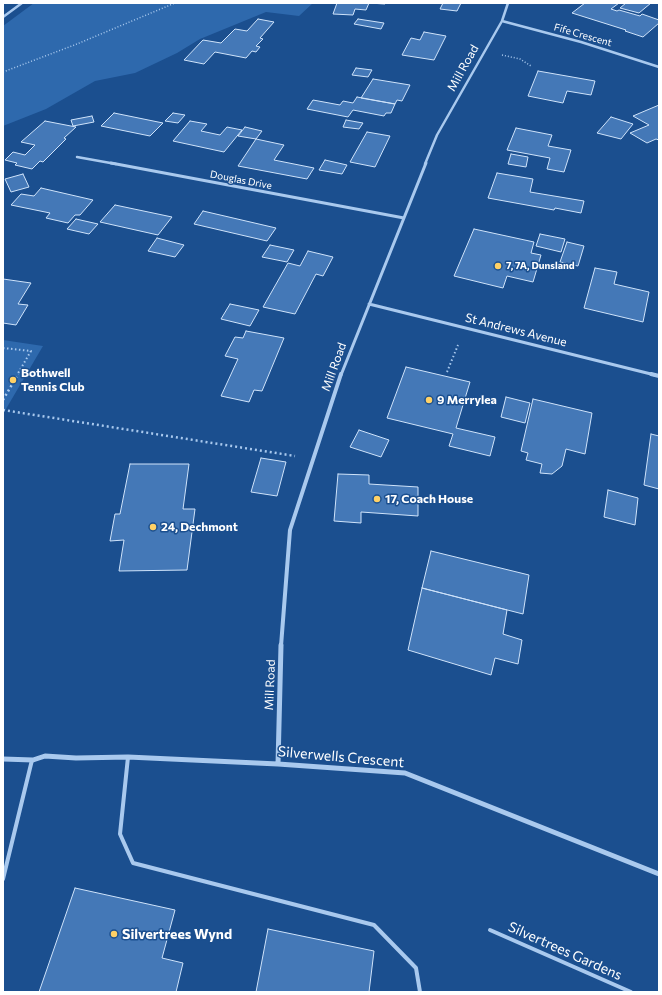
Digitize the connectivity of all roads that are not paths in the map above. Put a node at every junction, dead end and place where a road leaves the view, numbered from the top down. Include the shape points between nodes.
1 (22, 3) edge
2 (508, 3) edge
3 (3, 17) edge
4 (502, 21) junction
5 (659, 67) edge
6 (77, 157) dead end
7 (404, 218) junction
8 (369, 304) junction
9 (659, 376) edge
10 (128, 758) junction
11 (3, 759) edge
12 (33, 760) junction
13 (278, 764) junction
14 (659, 874) edge
15 (3, 879) edge
16 (490, 930) dead end
17 (420, 992) edge
18 (631, 992) edge

1 - 3 street
2 - 4 street, Mill Road
4 - 5 street, Fife Crescent
4 - 7 street, Mill Road via 437,135
6 - 7 street, Douglas Drive
7 - 8 street, Mill Road
8 - 9 street, St Andrews Avenue
8 - 13 street, Mill Road via 344,365 290,530 282,622
10 - 12 street, Silverwells Crescent via 45,756
10 - 13 street, Silverwells Crescent
10 - 17 lane via 120,834 133,863 374,925 416,968
11 - 12 street, Silverwells Crescent
12 - 15 lane
13 - 14 street, Silverwells Crescent via 405,773
16 - 18 lane, Silvertrees Gardens

